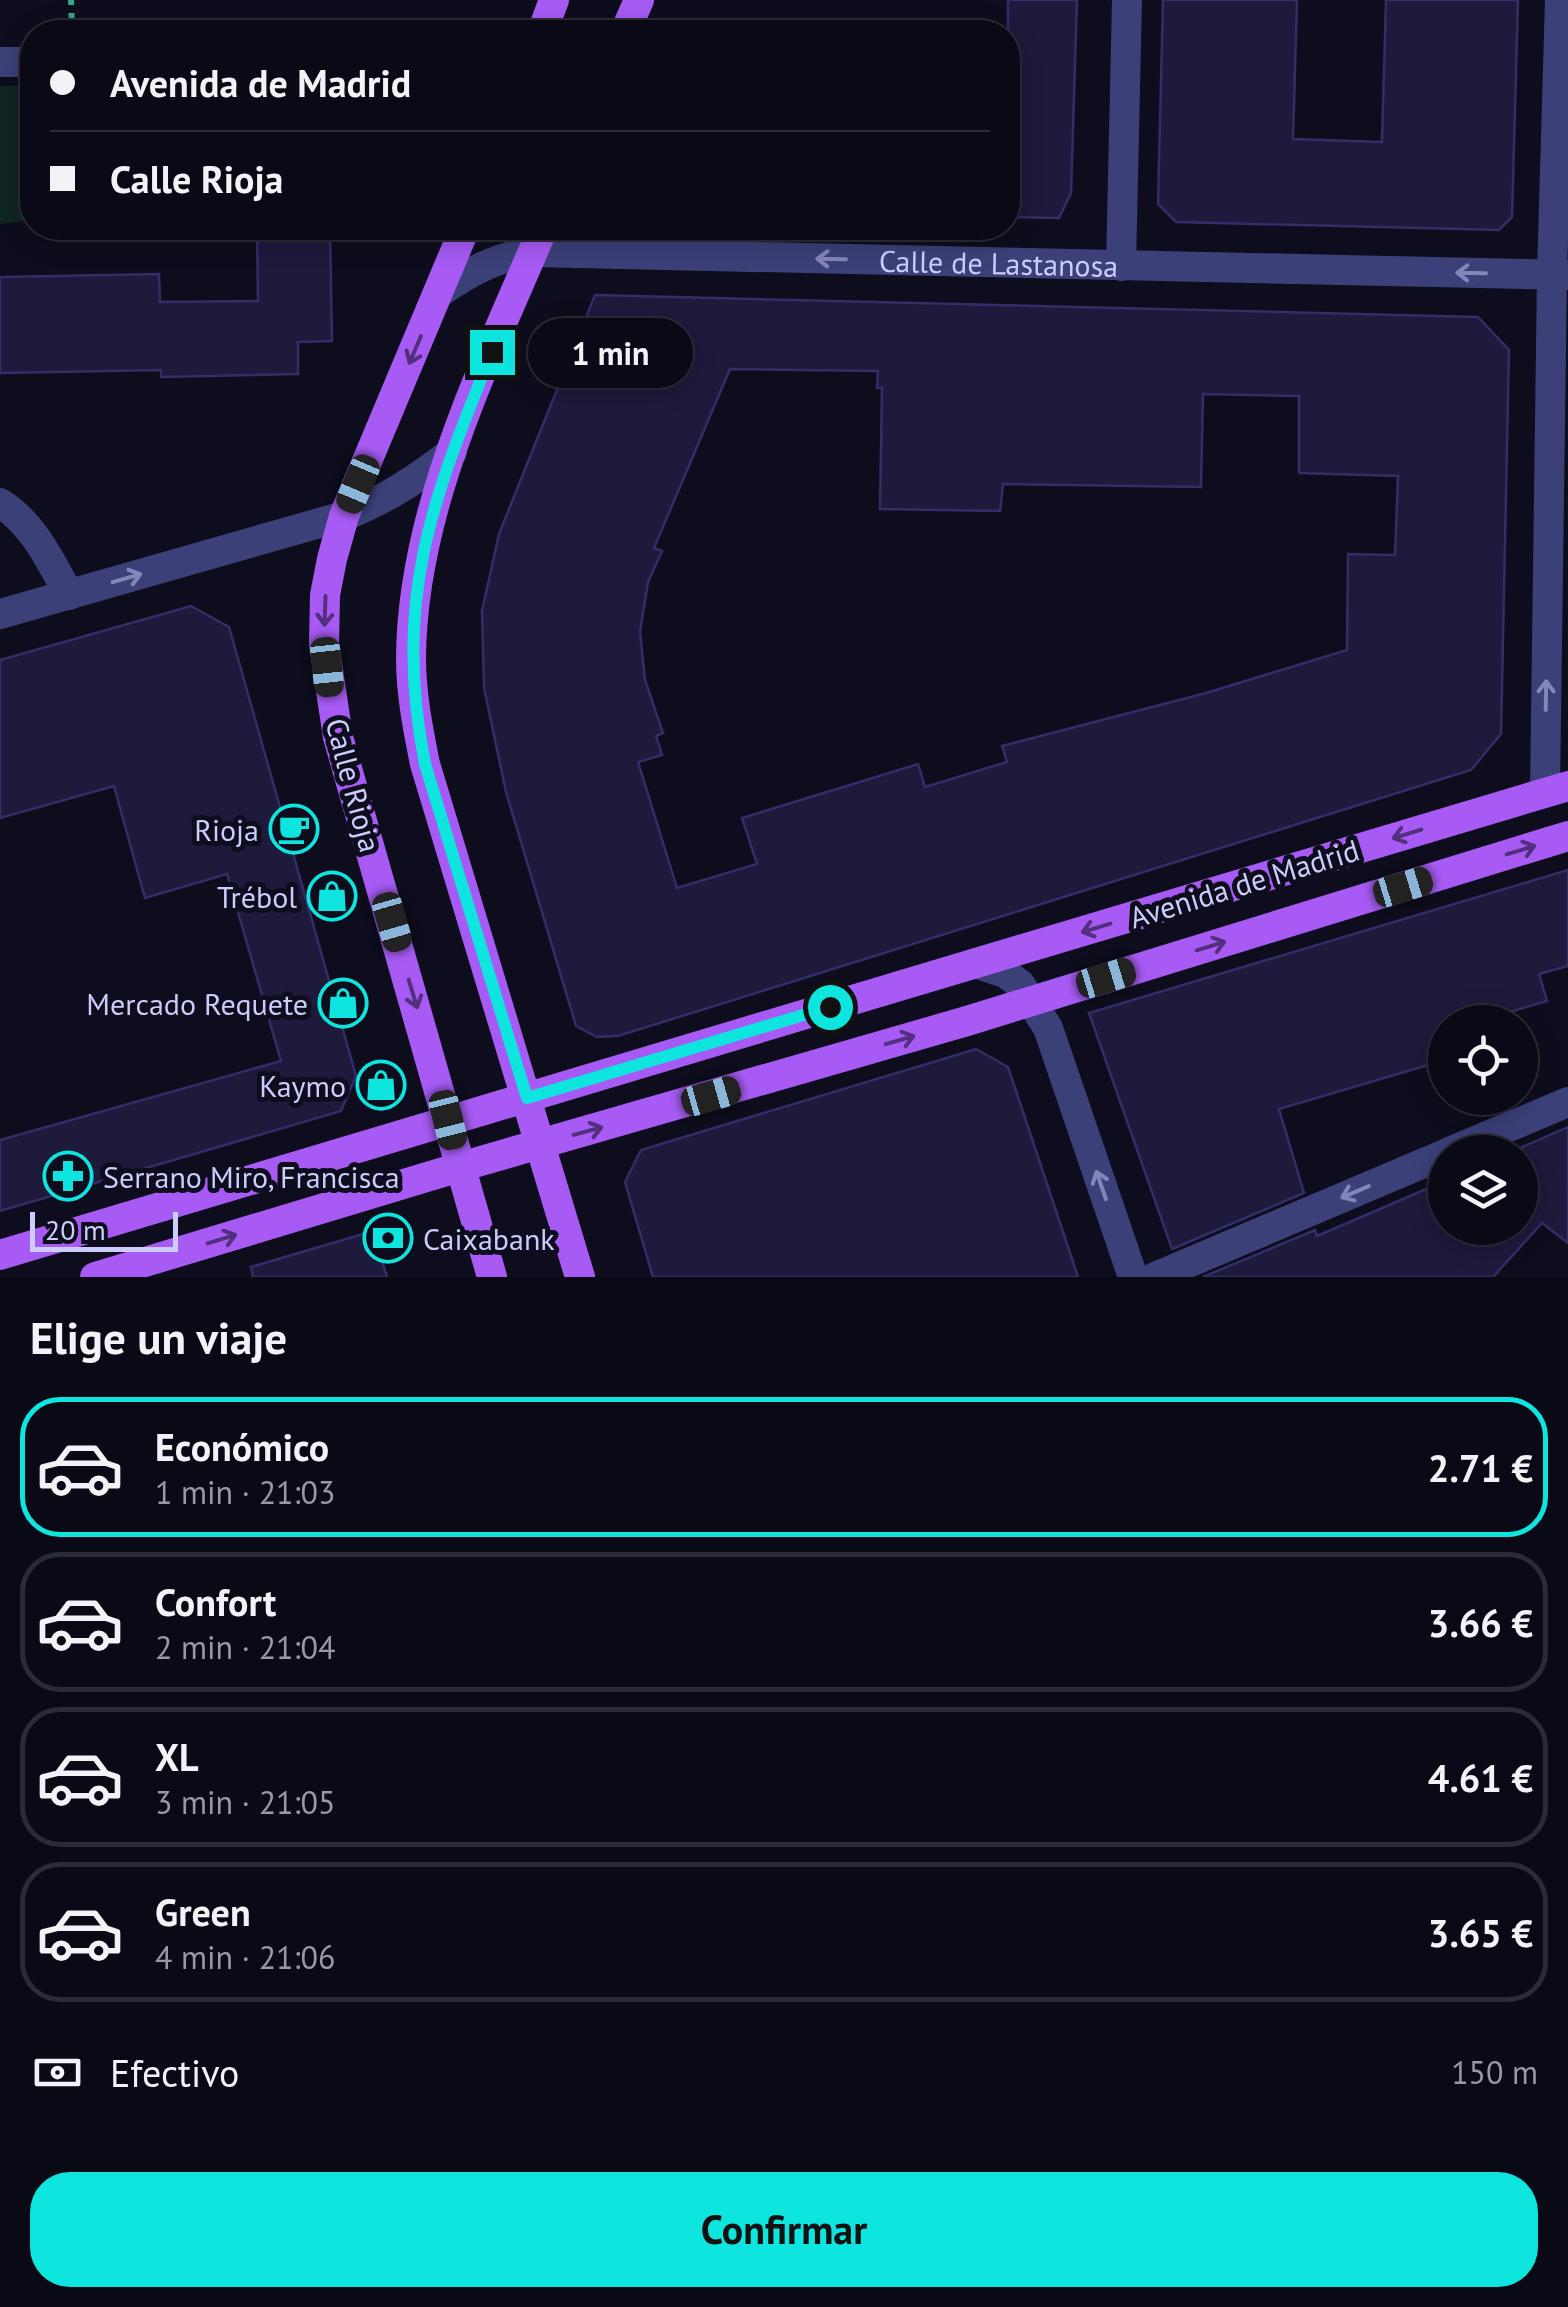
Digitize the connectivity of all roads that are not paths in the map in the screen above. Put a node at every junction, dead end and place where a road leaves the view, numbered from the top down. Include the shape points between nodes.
1 (1127, 0) edge
2 (1560, 0) edge
3 (461, 240) edge
4 (538, 240) edge
5 (1121, 266) junction
6 (1560, 275) edge
7 (440, 292) junction
8 (452, 452) junction
9 (0, 503) edge
10 (344, 516) junction
11 (70, 594) junction
12 (0, 614) edge
13 (1556, 789) edge
14 (1568, 836) edge
15 (978, 964) junction
16 (1032, 1001) junction
17 (527, 1098) junction
18 (1568, 1102) edge
19 (448, 1120) junction
20 (1490, 1135) edge
21 (540, 1144) junction
22 (1428, 1161) edge
23 (460, 1167) junction
24 (0, 1255) edge
25 (95, 1277) edge
26 (492, 1277) edge
27 (580, 1277) edge
28 (1133, 1277) edge
29 (1155, 1277) edge

1 - 5 street
2 - 6 street
3 - 7 main road, Calle Rioja
5 -> 4 street, Calle de Lastanosa
4 - 7 street, Calle de Lastanosa
4 - 8 main road
6 -> 5 street, Calle de Lastanosa
13 -> 6 street
7 -> 10 main road, Calle Rioja
8 - 10 street via 381,502
8 - 17 main road via 417,582 414,710
9 - 11 street via 44,549
11 -> 10 street
10 -> 19 main road, Calle Rioja via 326,596 329,690
11 - 12 street
13 -> 15 main road, Avenida de Madrid
16 -> 14 main road, Avenida de Madrid
15 - 16 street via 1005,973
15 - 17 main road, Avenida de Madrid
21 -> 16 main road, Avenida de Madrid
28 -> 16 street via 1048,1028
17 - 19 main road, Avenida de Madrid
17 - 21 main road
18 - 20 street
19 - 23 main road, Calle Rioja
19 - 24 main road, Avenida de Madrid
21 - 23 main road, Avenida de Madrid
21 - 27 main road
22 -> 29 street
25 -> 23 main road, Avenida de Madrid
23 - 26 main road, Calle Rioja

